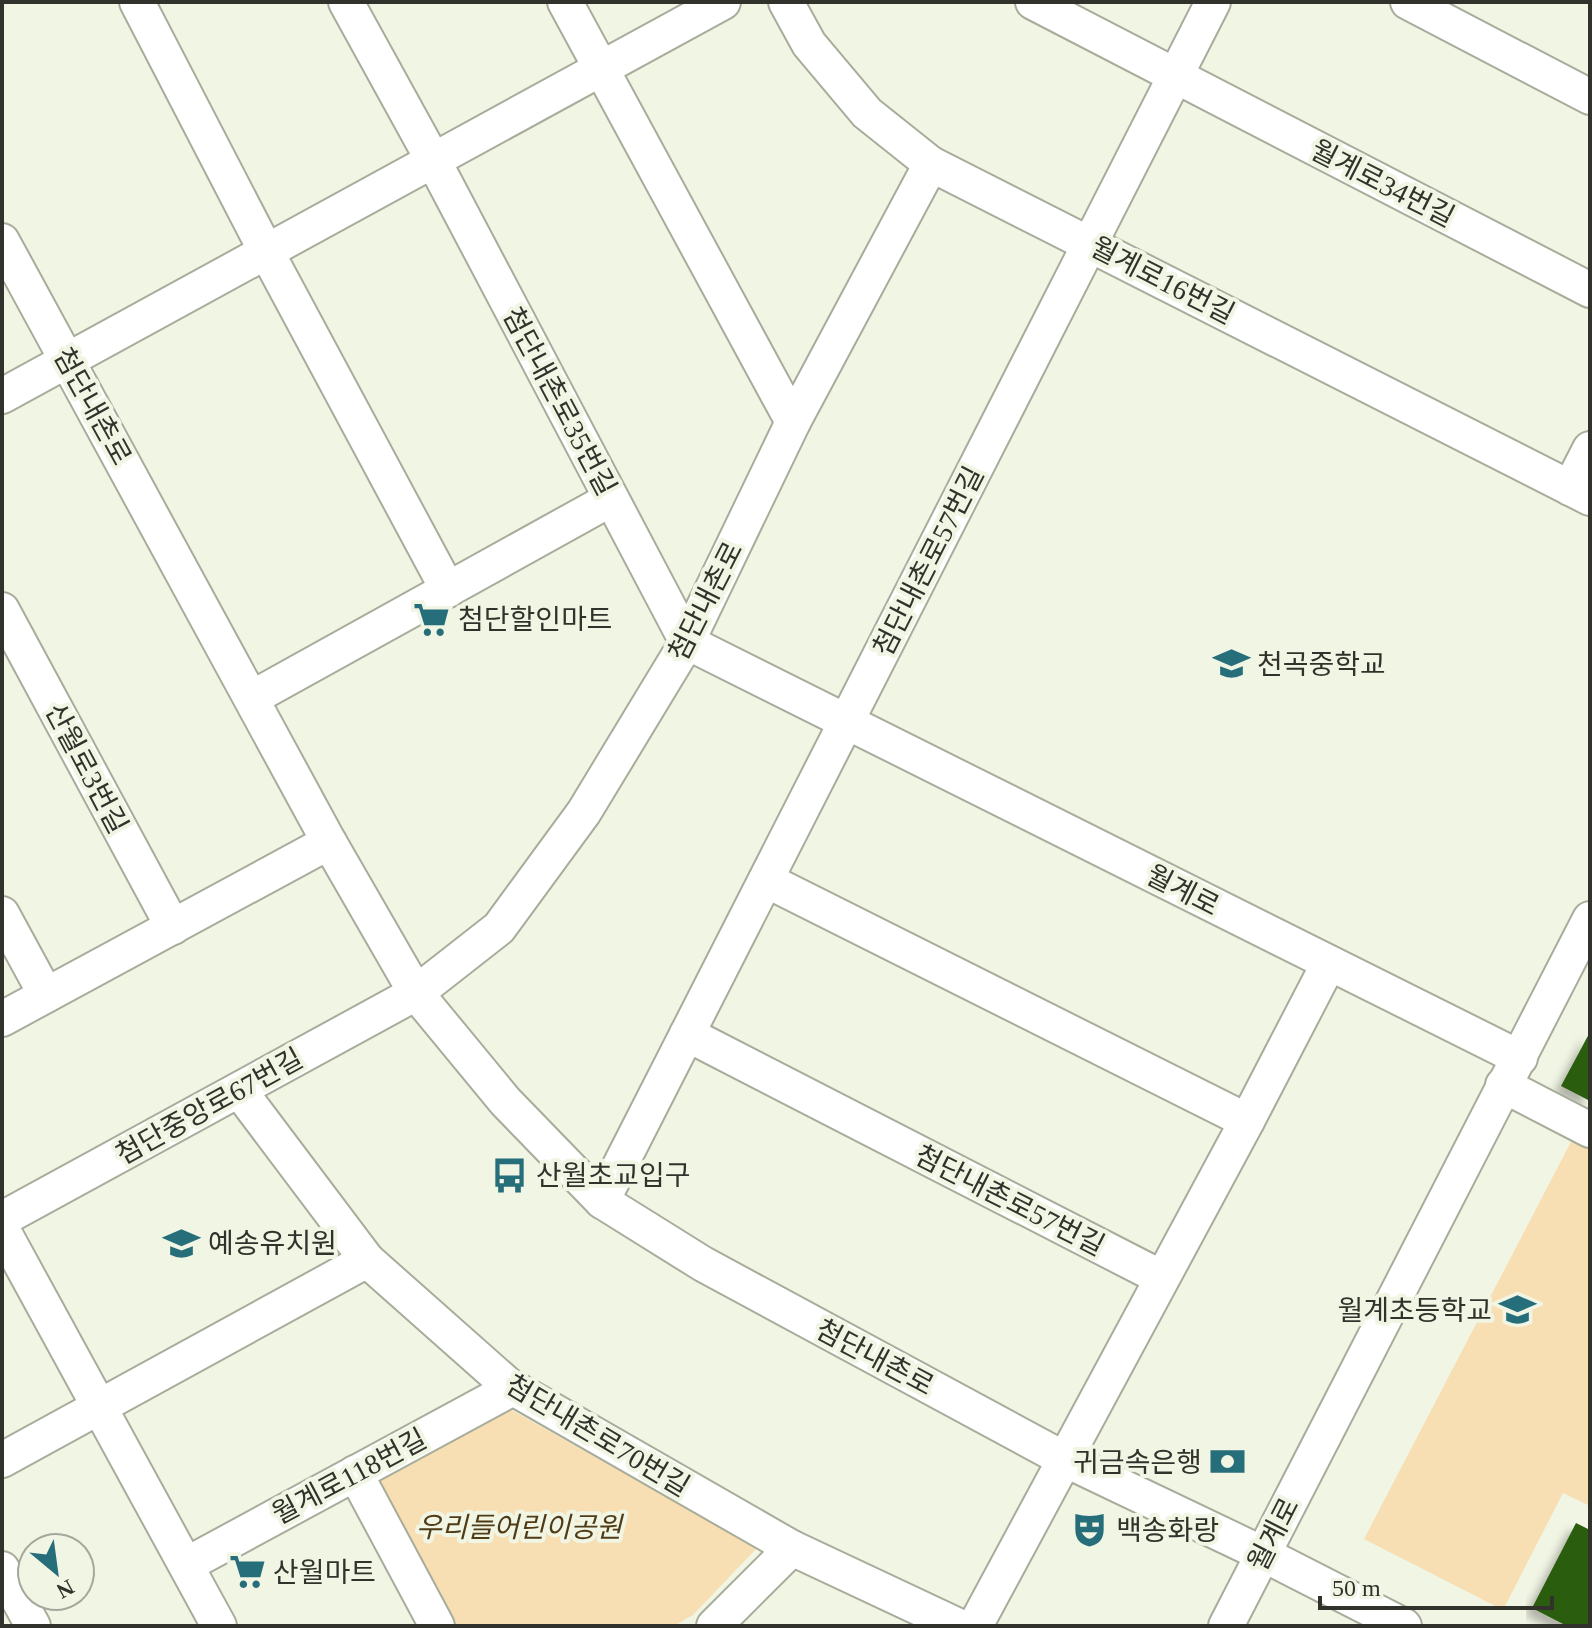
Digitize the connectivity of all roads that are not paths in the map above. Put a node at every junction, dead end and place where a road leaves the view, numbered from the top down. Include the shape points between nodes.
1 (137, 2) edge
2 (346, 2) edge
3 (565, 2) edge
4 (723, 2) edge
5 (786, 2) edge
6 (1033, 2) edge
7 (1213, 2) edge
8 (1408, 2) edge
9 (601, 69) junction
10 (1175, 76) junction
11 (1590, 97) edge
12 (433, 160) junction
13 (931, 164) junction
14 (2, 241) edge
15 (1090, 243) junction
16 (266, 251) junction
17 (1590, 290) edge
18 (68, 360) junction
19 (2, 396) edge
20 (793, 422) junction
21 (1590, 449) edge
22 (1580, 493) edge
23 (611, 499) junction
24 (448, 590) junction
25 (2, 610) edge
26 (687, 642) junction
27 (252, 698) junction
28 (846, 722) junction
29 (329, 842) junction
30 (766, 880) junction
31 (2, 914) edge
32 (1590, 919) edge
33 (173, 927) junction
34 (1329, 963) junction
35 (416, 993) junction
36 (46, 995) junction
37 (2, 1019) edge
38 (687, 1034) junction
39 (1512, 1071) junction
40 (239, 1090) junction
41 (1247, 1121) junction
42 (1590, 1130) edge
43 (602, 1201) junction
44 (2, 1219) edge
45 (2, 1229) edge
46 (367, 1260) junction
47 (1162, 1278) junction
48 (513, 1388) junction
49 (99, 1407) junction
50 (1064, 1459) junction
51 (2, 1460) edge
52 (355, 1473) junction
53 (792, 1548) junction
54 (1263, 1554) junction
55 (186, 1565) junction
56 (2, 1569) edge
57 (33, 1626) edge
58 (219, 1626) edge
59 (437, 1626) edge
60 (714, 1626) edge
61 (958, 1626) edge
62 (975, 1626) edge
63 (1226, 1626) edge
64 (1404, 1626) edge

1 - 16 street
2 - 12 street, 첨단내촌로35번길
3 - 9 street
4 - 9 street
5 - 13 street, 월계로16번길 via 809,44 867,113
6 - 10 street, 월계로34번길
7 - 10 street
8 - 11 street
9 - 12 street
9 - 20 street
10 - 15 street
10 - 17 street, 월계로34번길
12 - 16 street
12 - 23 street, 첨단내촌로35번길
13 - 15 street, 월계로16번길
13 - 20 street, 첨단내촌로
14 - 18 street, 첨단내촌로
15 - 22 street, 월계로16번길
15 - 28 street, 첨단내촌로57번길
16 - 18 street
16 - 24 street
18 - 19 street
18 - 27 street, 첨단내촌로
20 - 26 street, 첨단내촌로
21 - 22 street
23 - 24 street
23 - 26 street, 첨단내촌로35번길
24 - 27 street
25 - 33 street, 산월로3번길
26 - 28 street, 월계로
26 - 35 street, 첨단내촌로 via 584,812 499,928
27 - 29 street, 첨단내촌로
28 - 30 street, 첨단내촌로57번길
28 - 34 street, 월계로
29 - 33 street
29 - 35 street, 첨단내촌로
30 - 38 street, 첨단내촌로57번길
30 - 41 street
31 - 36 street
32 - 39 street, 월계로
33 - 36 street
34 - 39 street, 월계로
34 - 41 street
35 - 40 street, 첨단중앙로67번길
35 - 43 street, 첨단내촌로 via 505,1101
36 - 37 street
38 - 43 street, 첨단내촌로57번길
38 - 47 street, 첨단내촌로57번길
39 - 42 street
39 - 54 street, 월계로
40 - 44 street, 첨단중앙로67번길
40 - 46 street, 첨단내촌로70번길
41 - 47 street
43 - 50 street, 첨단내촌로 via 703,1264
45 - 49 street
46 - 48 street, 첨단내촌로70번길
46 - 49 street
47 - 50 street
48 - 52 street, 월계로118번길
48 - 53 street, 첨단내촌로70번길
49 - 51 street
49 - 55 street
50 - 54 street, 첨단내촌로
50 - 62 street
52 - 55 street, 월계로118번길
52 - 59 street
53 - 60 street
53 - 61 street, 첨단내촌로70번길
54 - 63 street, 월계로
54 - 64 street, 첨단내촌로
55 - 58 street
56 - 57 street

